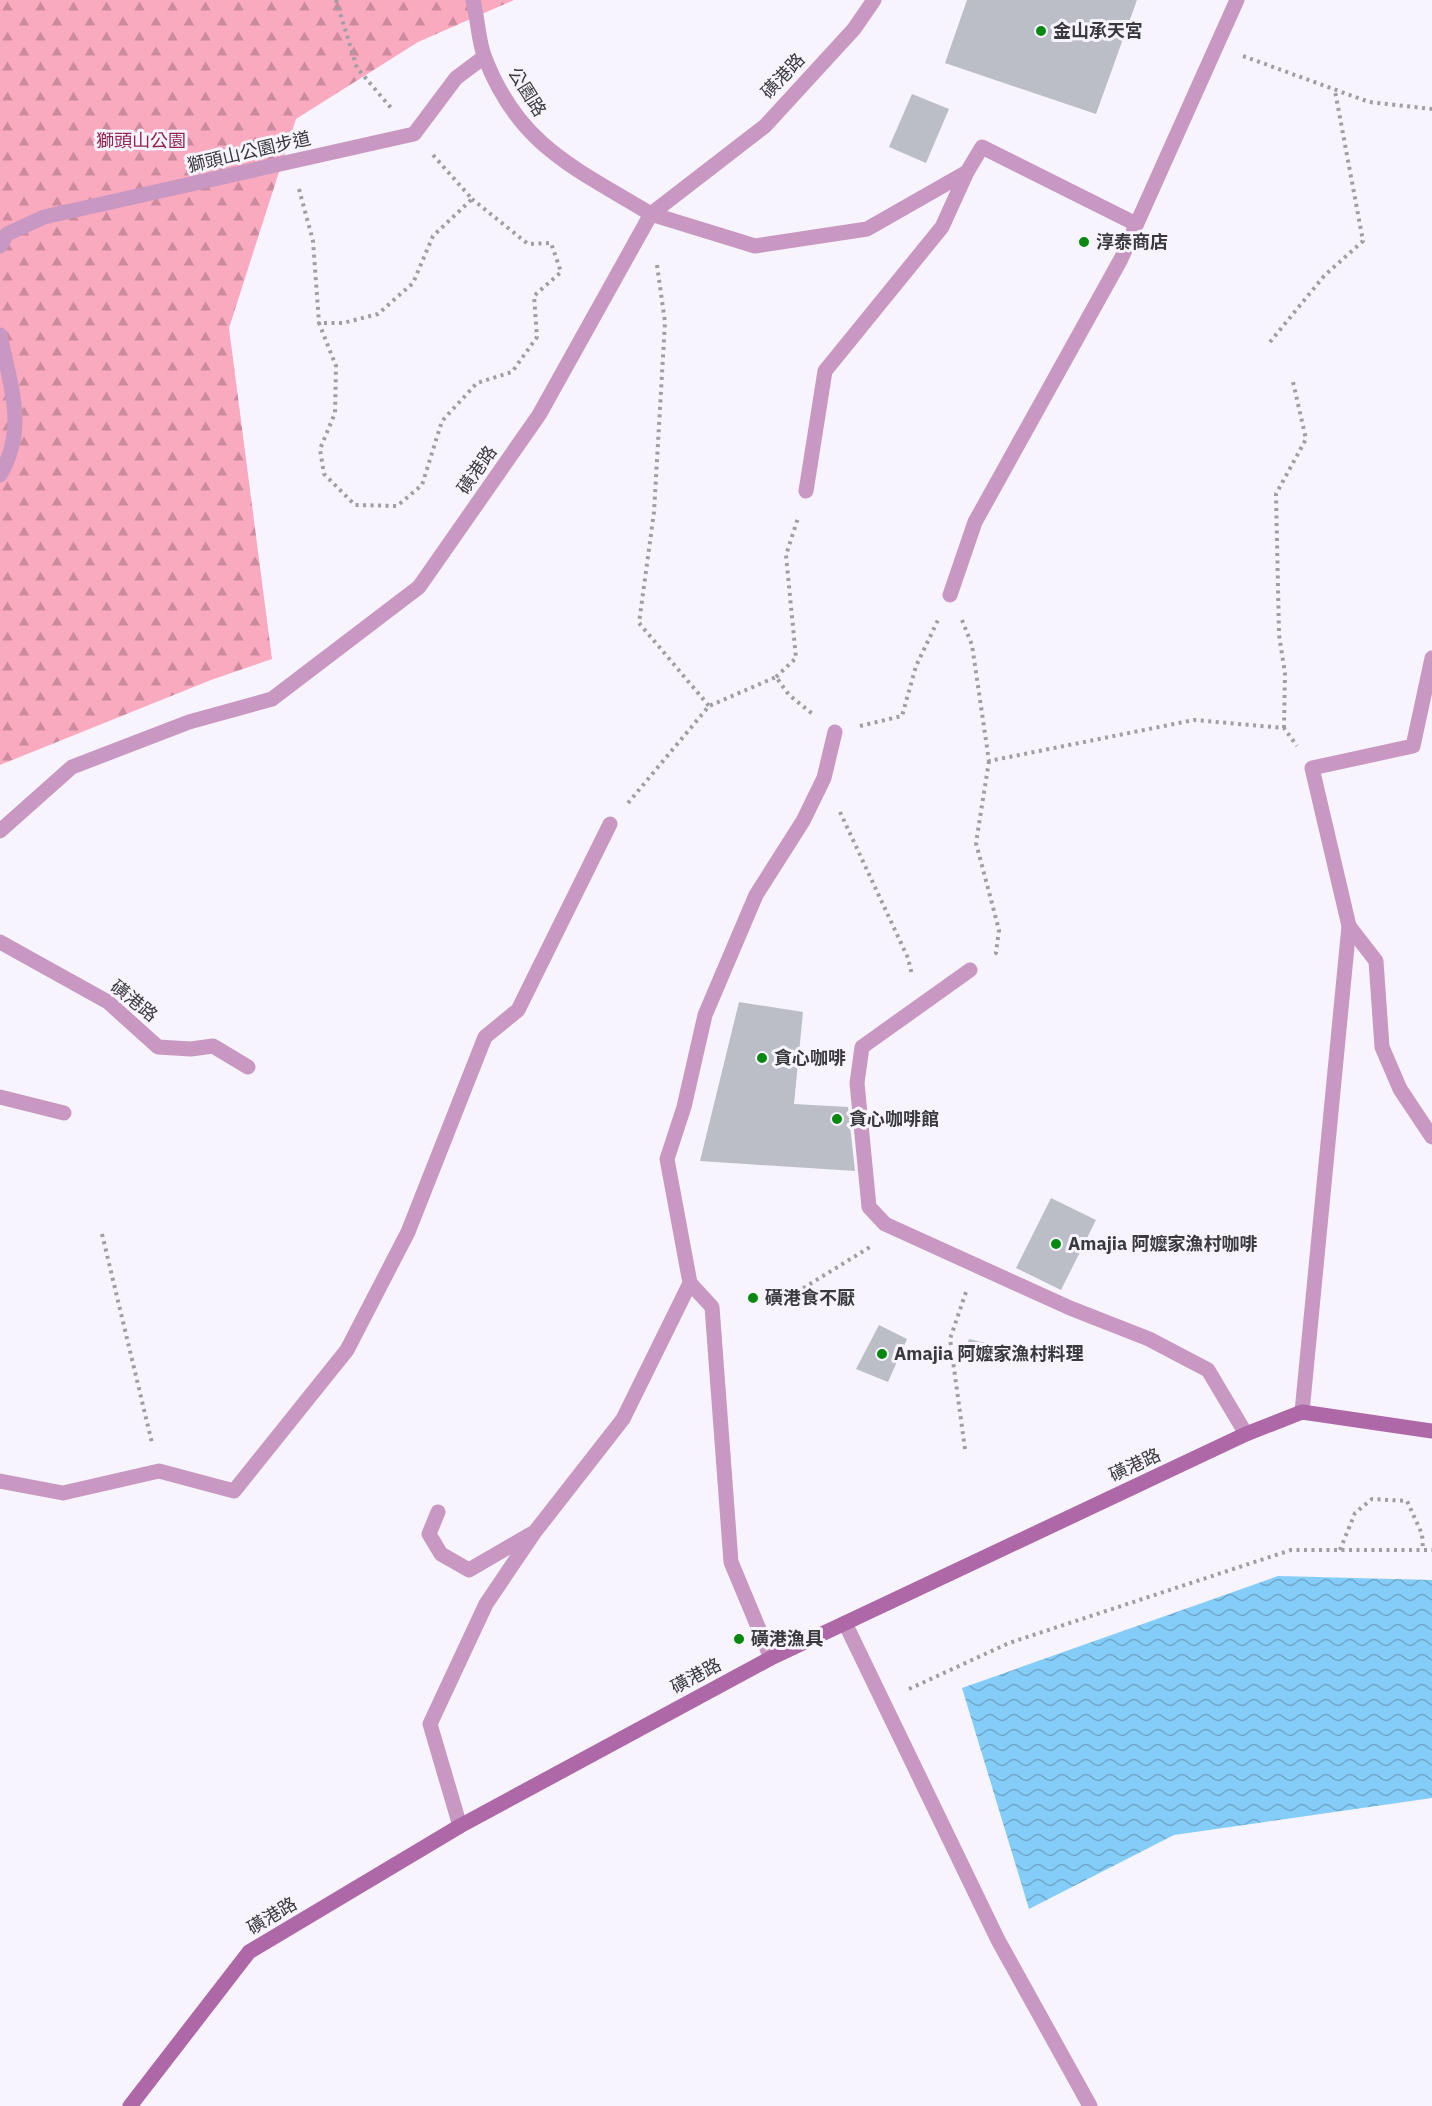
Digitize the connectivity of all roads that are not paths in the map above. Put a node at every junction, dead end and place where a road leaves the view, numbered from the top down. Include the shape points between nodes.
1 (473, 0) edge
2 (874, 0) edge
3 (1237, 0) edge
4 (484, 57) junction
5 (967, 172) junction
6 (651, 214) junction
7 (1137, 224) junction
8 (0, 246) edge
9 (0, 335) edge
10 (0, 475) edge
11 (806, 491) road end
12 (950, 595) road end
13 (1432, 658) edge
14 (836, 732) road end
15 (610, 824) road end
16 (0, 831) edge
17 (1349, 926) junction
18 (0, 942) edge
19 (970, 970) road end
20 (248, 1067) dead end
21 (0, 1097) edge
22 (64, 1113) dead end
23 (1432, 1137) edge
24 (690, 1283) junction
25 (1302, 1412) junction
26 (1432, 1431) edge
27 (1246, 1434) junction
28 (0, 1481) edge
29 (438, 1512) dead end
30 (534, 1533) junction
31 (845, 1623) junction
32 (771, 1658) junction
33 (460, 1826) junction
34 (130, 2106) edge
35 (1090, 2106) edge

1 - 4 street, 公園路
2 - 6 street, 磺港路 via 854,29 765,126
3 - 7 street
4 - 6 street, 公園路 via 519,122 551,153
4 - 8 street, 獅頭山公園步道 via 456,78 414,134 44,217 7,234
5 - 6 street, 公園路 via 867,229 755,246
5 - 7 street via 982,147
5 - 11 street via 942,227 825,371
6 - 16 street, 磺港路 via 538,416 418,587 272,699 189,722 72,767
7 - 12 street via 1121,260 975,522
9 - 10 street via 17,421 9,460
13 - 17 street via 1413,747 1312,768
14 - 24 street via 824,778 803,821 756,895 705,1015 684,1107 667,1159
15 - 28 street via 519,1010 485,1037 408,1232 347,1350 234,1491 159,1471 63,1493
17 - 23 street via 1376,961 1382,1047 1400,1089
17 - 25 street
18 - 20 street, 磺港路 via 108,1002 158,1047 213,1046
19 - 27 street via 862,1047 857,1083 869,1207 885,1224 1149,1339 1208,1370
21 - 22 street
24 - 30 street via 623,1419
24 - 32 street via 712,1306 730,1562
25 - 26 street, 磺港路
25 - 27 street, 磺港路
27 - 31 street, 磺港路
29 - 30 street via 429,1534 441,1554 469,1570
30 - 33 street via 486,1604 430,1724
31 - 32 street, 磺港路
31 - 35 street via 998,1940
32 - 33 street, 磺港路
33 - 34 street, 磺港路 via 249,1952

